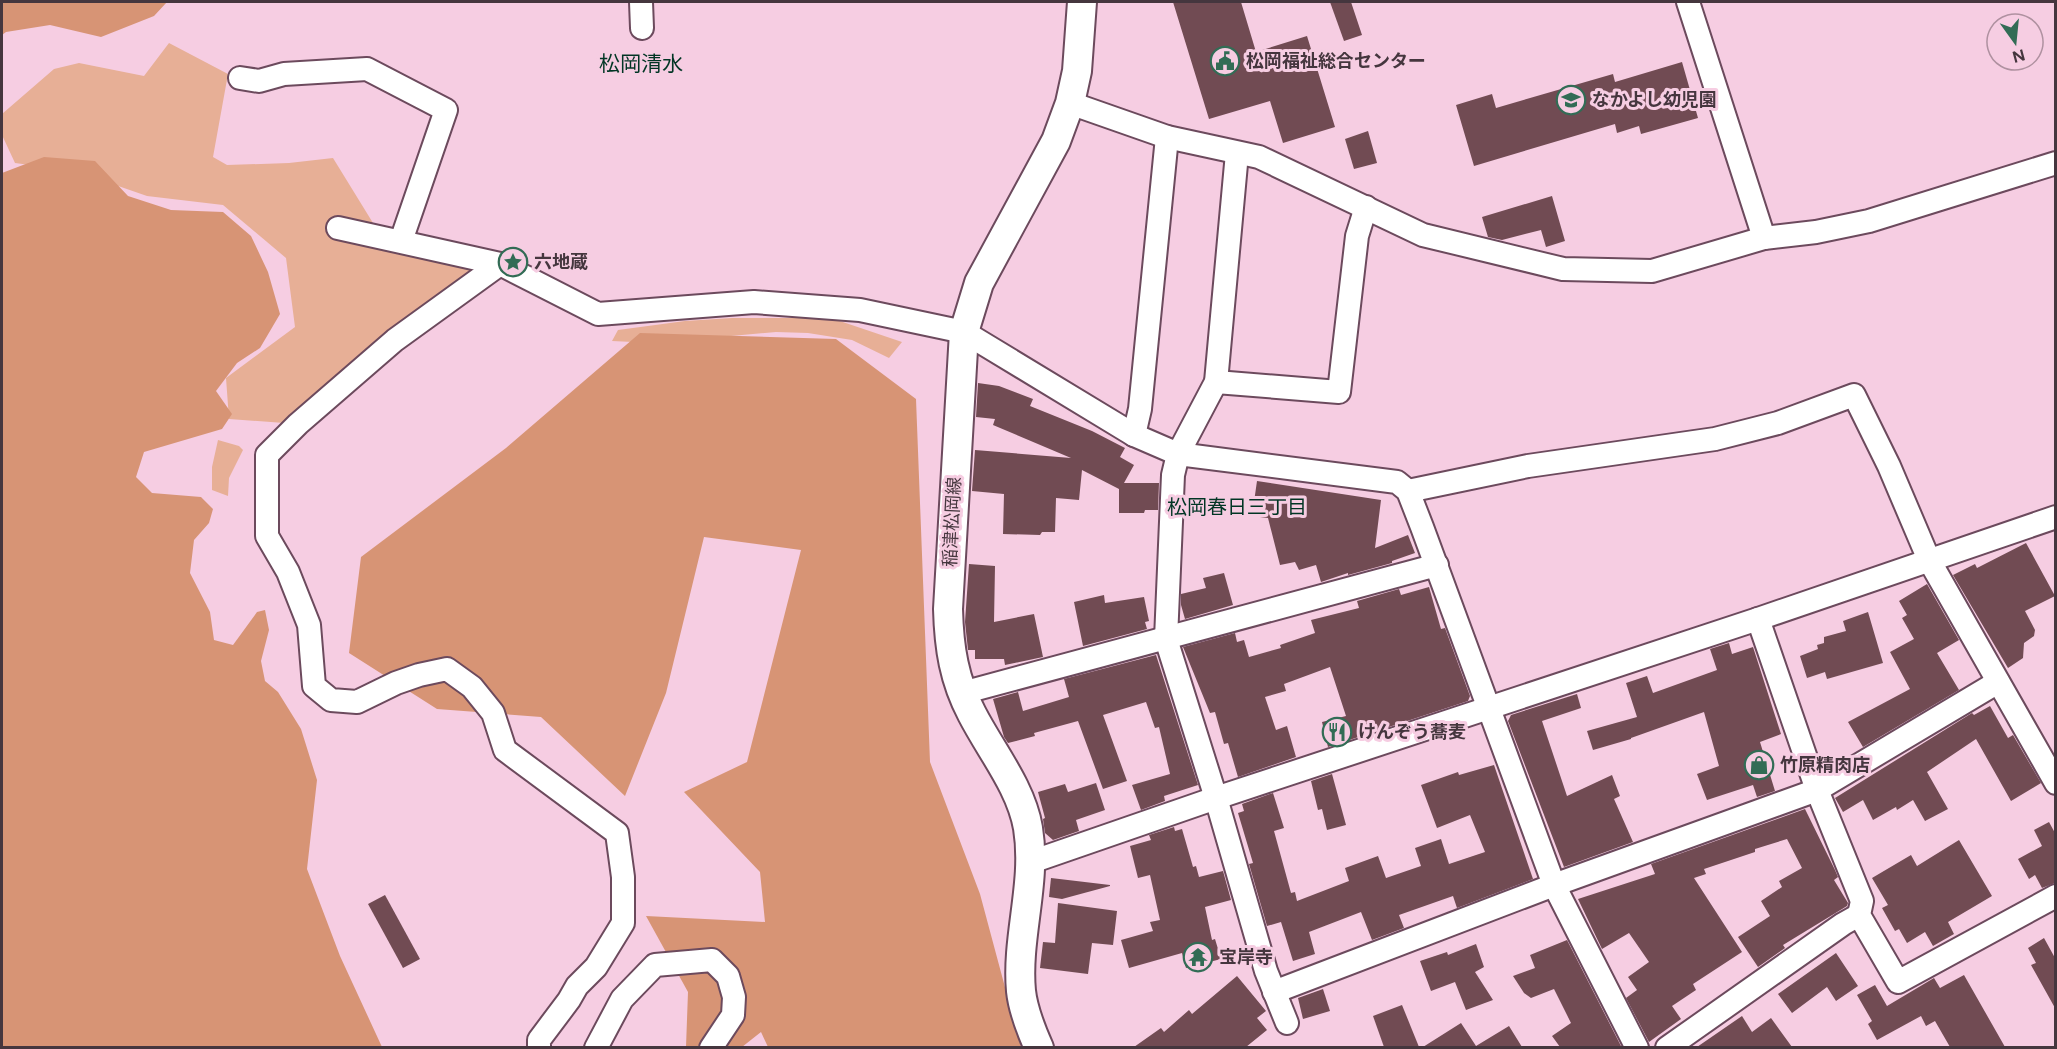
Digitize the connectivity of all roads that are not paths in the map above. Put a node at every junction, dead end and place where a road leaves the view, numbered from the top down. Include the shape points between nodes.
1 (641, 2) edge
2 (1082, 2) edge
3 (1688, 2) edge
4 (642, 28) dead end
5 (240, 78) dead end
6 (1070, 103) junction
7 (1167, 137) junction
8 (1236, 153) junction
9 (2055, 162) edge
10 (1366, 207) junction
11 (338, 228) dead end
12 (1764, 238) junction
13 (401, 241) junction
14 (500, 264) junction
15 (964, 332) junction
16 (1216, 382) junction
17 (1134, 435) junction
18 (1178, 454) junction
19 (1408, 491) junction
20 (2055, 517) edge
21 (1929, 560) junction
22 (1437, 565) junction
23 (1758, 619) junction
24 (1166, 639) junction
25 (1998, 682) junction
26 (962, 693) junction
27 (1489, 708) junction
28 (2055, 783) edge
29 (1817, 789) junction
30 (1216, 798) junction
31 (1031, 862) junction
32 (1554, 885) junction
33 (2055, 896) edge
34 (1859, 915) junction
35 (1274, 992) junction
36 (1287, 1023) dead end
37 (539, 1047) edge
38 (596, 1047) edge
39 (711, 1047) edge
40 (1039, 1047) edge
41 (1636, 1047) edge
42 (1667, 1047) edge

1 - 4 street
2 - 6 main road, 稲津松岡線 via 1077,71
3 - 12 street
5 - 13 street via 259,81 284,74 367,69 446,110
6 - 7 street
6 - 15 main road, 稲津松岡線 via 1056,141 979,283
7 - 8 street
7 - 17 street via 1140,409
8 - 10 street via 1259,157
8 - 16 street
9 - 12 street via 1869,221
10 - 12 street via 1423,235 1563,269 1652,272
10 - 16 street via 1357,236 1339,392
11 - 13 street
13 - 14 street
14 - 15 street via 598,314 754,302 860,310
14 - 37 street via 395,340 267,455 267,536 288,572 309,625 314,686 331,700 357,702 396,683 447,669 471,687 493,713 505,750 617,833 623,923 596,967 577,986 539,1040
15 - 17 street
15 - 26 main road, 稲津松岡線 via 948,609 949,646
16 - 18 street
17 - 18 street
18 - 19 street via 1397,482
18 - 24 street via 1173,475
19 - 21 street via 1528,466 1715,439 1778,423 1854,395
19 - 22 street
20 - 21 street
21 - 23 street
21 - 25 street
22 - 24 street
22 - 27 street
23 - 27 street
23 - 29 street
24 - 26 street
24 - 30 street
25 - 28 street
25 - 29 street
26 - 31 main road, 稲津松岡線 via 1018,799 1028,826
27 - 30 street
27 - 32 street
29 - 32 street
29 - 34 street via 1862,901
30 - 31 street
30 - 35 street
31 - 40 main road, 稲津松岡線 via 1021,994
32 - 35 street
32 - 41 street
33 - 34 street via 1898,982
34 - 42 street
35 - 36 street
38 - 39 street via 622,999 655,965 712,960 728,976 734,997 733,1015

